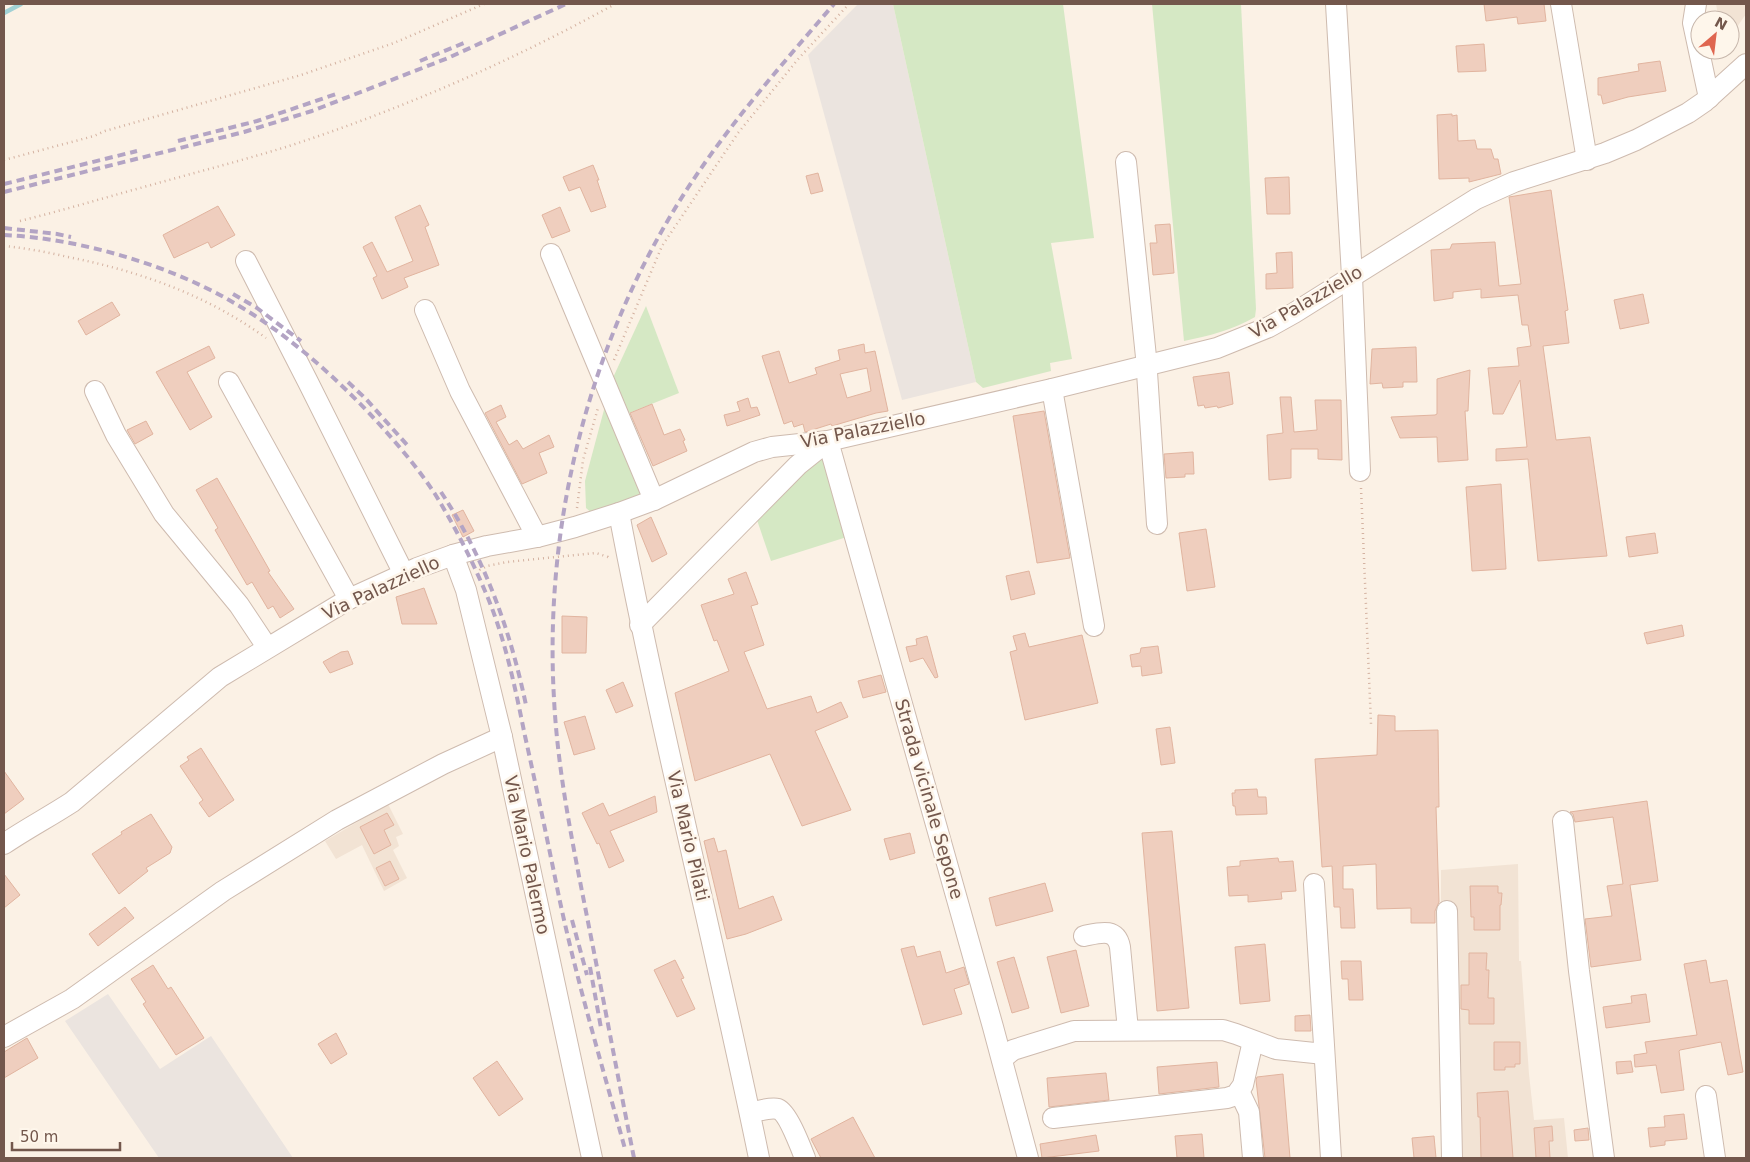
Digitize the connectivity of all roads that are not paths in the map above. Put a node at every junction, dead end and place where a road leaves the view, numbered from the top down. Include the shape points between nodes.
1 (1336, 4) edge
2 (1561, 4) edge
3 (1696, 4) edge
4 (1746, 64) edge
5 (1709, 98) junction
6 (1587, 160) junction
7 (1126, 162) dead end
8 (551, 254) dead end
9 (246, 261) dead end
10 (1352, 276) junction
11 (424, 310) dead end
12 (1146, 364) junction
13 (229, 382) dead end
14 (1052, 388) junction
15 (95, 391) dead end
16 (828, 441) junction
17 (1360, 471) road end
18 (654, 500) junction
19 (619, 513) junction
20 (1157, 524) dead end
21 (537, 537) junction
22 (453, 555) junction
23 (404, 574) junction
24 (349, 599) junction
25 (640, 625) junction
26 (1094, 626) dead end
27 (268, 647) junction
28 (502, 737) junction
29 (1564, 821) dead end
30 (4, 844) edge
31 (1314, 884) dead end
32 (1447, 911) dead end
33 (1084, 936) dead end
34 (1128, 1030) junction
35 (4, 1036) edge
36 (1253, 1041) junction
37 (1324, 1054) junction
38 (1002, 1059) junction
39 (1239, 1091) junction
40 (1706, 1096) dead end
41 (750, 1113) junction
42 (1053, 1118) dead end
43 (592, 1158) edge
44 (759, 1158) edge
45 (805, 1158) edge
46 (1028, 1158) edge
47 (1253, 1158) edge
48 (1331, 1158) edge
49 (1452, 1158) edge
50 (1604, 1158) edge
51 (1715, 1158) edge

1 - 10 street
2 - 6 street
3 - 5 street via 1693,23
4 - 5 street, Via Palazziello
5 - 6 street, Via Palazziello via 1658,129
6 - 10 street, Via Palazziello via 1514,182 1476,199
7 - 12 street
8 - 18 street
9 - 23 street
10 - 12 street, Via Palazziello via 1262,330 1217,348
10 - 17 street
11 - 21 street via 460,391
12 - 14 street, Via Palazziello
12 - 20 street
13 - 24 street
14 - 16 street, Via Palazziello
14 - 26 street
15 - 27 street via 116,435 164,514 239,605
16 - 18 street, Via Palazziello via 754,452
16 - 25 street via 798,465
16 - 38 street, Strada vicinale Sepone
18 - 19 street, Via Palazziello
19 - 21 street, Via Palazziello
19 - 25 street, Via Mario Pilati
21 - 22 street, Via Palazziello
22 - 23 street, Via Palazziello
22 - 28 street, Via Mario Palermo via 466,590
23 - 24 street, Via Palazziello
24 - 27 street, Via Palazziello
25 - 41 street, Via Mario Pilati
27 - 30 street, Via Palazziello via 220,677 72,802
28 - 35 street via 443,764 322,829 223,891 72,999
28 - 43 street, Via Mario Palermo
29 - 50 street via 1579,971
31 - 37 street
32 - 49 street
33 - 34 street via 1105,932 1118,939
34 - 36 street via 1223,1030
34 - 38 street via 1074,1031 1013,1050
36 - 37 street via 1276,1049
36 - 39 street
37 - 48 street
38 - 46 street, Strada vicinale Sepone
39 - 42 street via 1227,1098
39 - 47 street via 1249,1112
40 - 51 street
41 - 44 street, Via Mario Pilati
41 - 45 street via 781,1111

